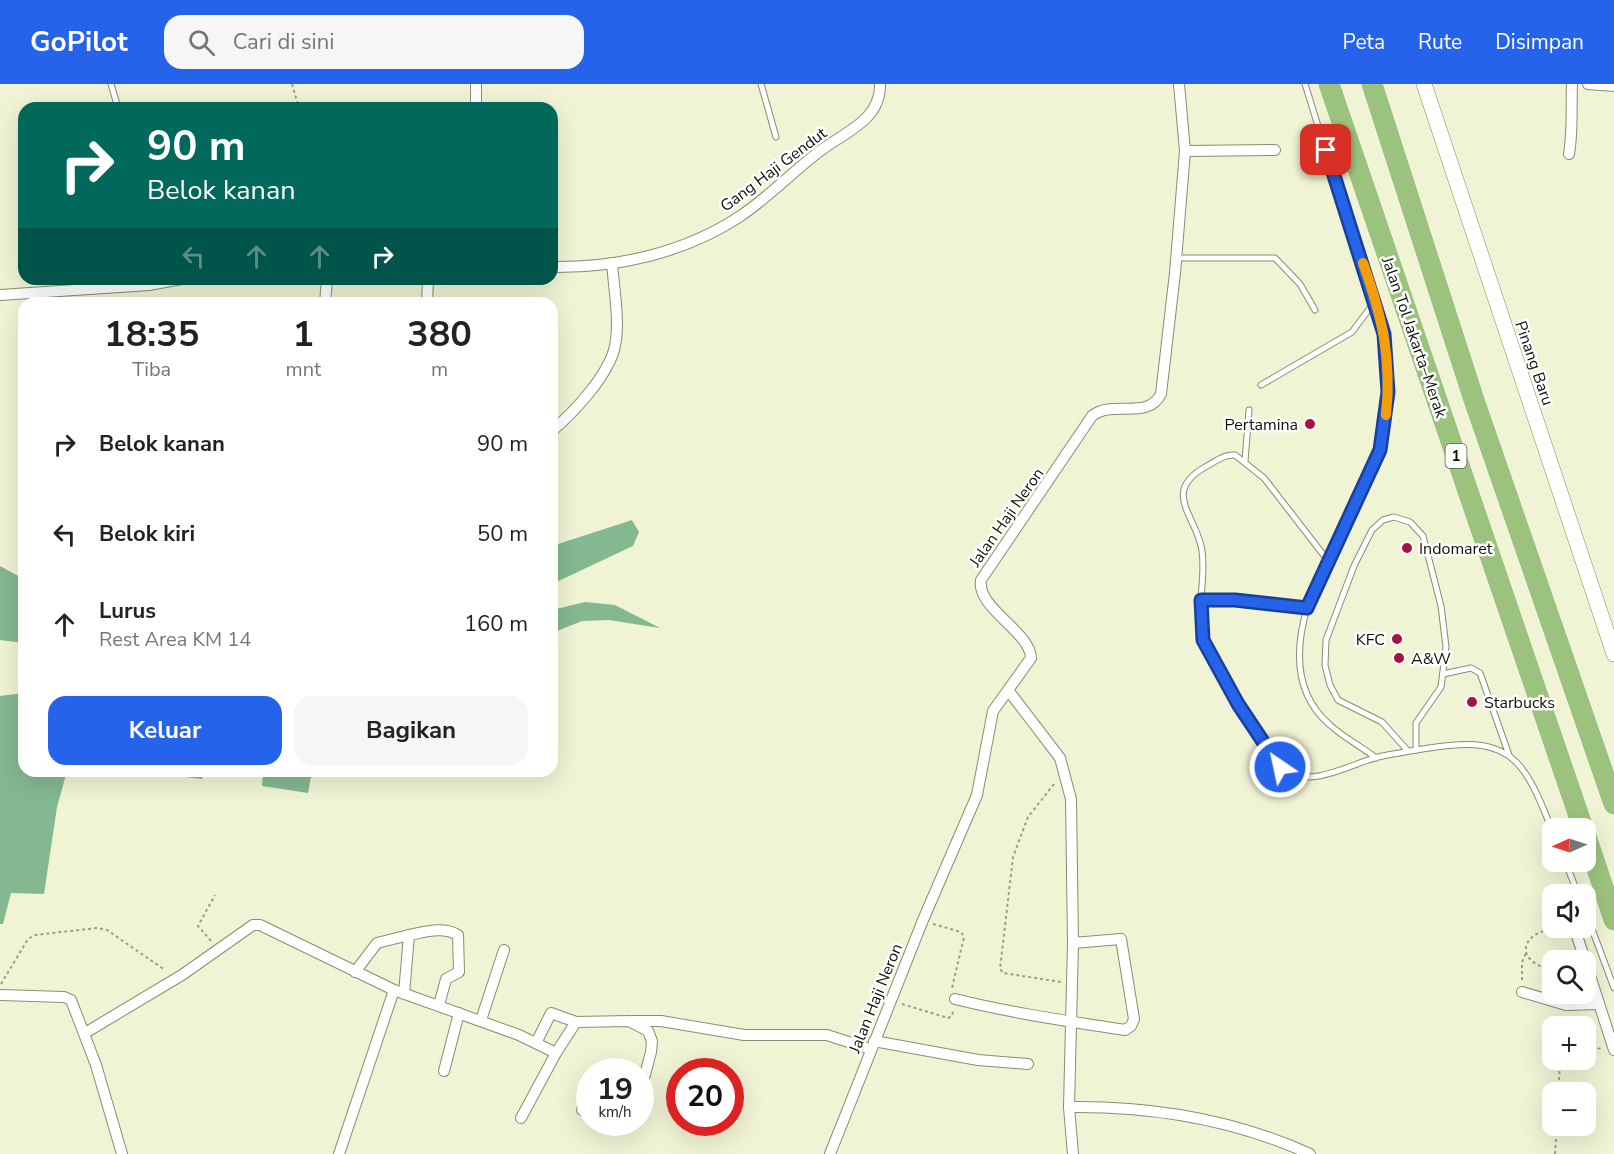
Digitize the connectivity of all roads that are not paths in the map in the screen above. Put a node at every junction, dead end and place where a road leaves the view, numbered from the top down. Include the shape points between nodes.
1 (111, 84) edge
2 (477, 84) edge
3 (760, 84) edge
4 (880, 84) edge
5 (1179, 84) edge
6 (1305, 84) edge
7 (1329, 84) edge
8 (1372, 84) edge
9 (1378, 84) edge
10 (1424, 84) edge
11 (1572, 84) edge
12 (1588, 84) edge
13 (1614, 86) edge
14 (116, 102) edge
15 (476, 102) edge
16 (776, 137) dead end
17 (1275, 150) dead end
18 (1185, 151) junction
19 (1569, 154) dead end
20 (1407, 190) junction
21 (1176, 258) junction
22 (612, 263) junction
23 (558, 267) edge
24 (149, 285) edge
25 (0, 295) edge
26 (1376, 300) junction
27 (1315, 310) dead end
28 (1262, 385) dead end
29 (1249, 411) dead end
30 (558, 423) edge
31 (1245, 461) junction
32 (1329, 562) junction
33 (1201, 600) junction
34 (1307, 608) junction
35 (1614, 654) edge
36 (1443, 674) junction
37 (1008, 690) junction
38 (1416, 750) junction
39 (1408, 751) junction
40 (1510, 756) junction
41 (1376, 758) junction
42 (1614, 804) edge
43 (1547, 818) edge
44 (1580, 818) edge
45 (1596, 866) edge
46 (1614, 920) edge
47 (409, 935) junction
48 (1595, 938) edge
49 (1073, 943) junction
50 (504, 950) dead end
51 (355, 972) junction
52 (1614, 988) edge
53 (399, 992) junction
54 (1521, 992) road end
55 (0, 995) edge
56 (1596, 995) edge
57 (955, 999) road end
58 (1599, 1004) junction
59 (439, 1005) junction
60 (459, 1013) junction
61 (481, 1020) junction
62 (629, 1021) junction
63 (1071, 1022) junction
64 (576, 1023) junction
65 (85, 1033) junction
66 (537, 1043) junction
67 (872, 1045) junction
68 (1613, 1048) edge
69 (556, 1053) junction
70 (648, 1058) edge
71 (1028, 1064) dead end
72 (444, 1071) dead end
73 (1069, 1107) junction
74 (521, 1118) dead end
75 (122, 1154) edge
76 (339, 1154) edge
77 (830, 1154) edge
78 (1073, 1154) edge
79 (1310, 1154) edge

1 - 14 lane
2 - 15 street
3 - 16 lane
4 - 22 street, Gang Haji Gendut via 878,104 868,118 800,166 738,217 670,249
5 - 18 street, Jalan Haji Neron
6 - 26 lane
7 - 44 highway, Jalan Tol Jakarta–Merak / 1
8 - 20 highway, 1
9 - 20 lane
10 - 35 main road, Pinang Baru
11 - 19 street
12 - 13 street
17 - 18 street
18 - 21 street, Jalan Haji Neron
20 - 42 highway, 1 via 1474,400
21 - 27 lane via 1275,258 1300,284
21 - 37 street, Jalan Haji Neron via 1165,374 1155,404 1147,408 1107,409 1092,416 984,573 980,585 983,594 1031,652 1029,664
22 - 23 street, Gang Haji Gendut
22 - 30 street via 616,335 610,361
24 - 25 street
26 - 28 lane via 1352,332
26 - 32 lane via 1387,349 1384,434
29 - 31 lane
31 - 32 lane via 1264,478
31 - 33 lane via 1233,454 1192,474 1184,486 1186,514 1201,542
32 - 34 lane
33 - 34 lane
33 - 41 lane via 1203,640 1238,704 1280,767 1291,774 1313,776
34 - 41 lane via 1297,650 1310,700 1330,725
36 - 38 lane via 1441,687 1416,723
36 - 39 lane via 1446,647 1442,606 1422,536 1410,522 1394,517 1383,520 1372,530 1334,616 1326,640 1325,665 1338,700 1382,722
36 - 40 lane via 1471,668 1480,673
37 - 49 street via 1049,741 1065,770 1072,821
37 - 67 street, Jalan Haji Neron via 989,722 977,795
38 - 39 lane
38 - 40 lane via 1462,743 1500,749
39 - 41 lane
40 - 43 lane via 1529,778
45 - 46 highway
47 - 51 street via 376,943
47 - 53 street
47 - 59 street via 443,930 458,935 459,972 446,980
48 - 52 lane
49 - 63 street
49 - 63 street via 1121,939 1134,1019 1125,1030
50 - 61 street
51 - 53 street
51 - 65 street via 253,925
53 - 59 street
53 - 76 street
54 - 58 street via 1566,1005
55 - 65 street via 71,1000
56 - 58 street
57 - 63 street
58 - 68 street
59 - 60 street
60 - 61 street
60 - 72 street
61 - 66 street
62 - 64 street
62 - 67 street via 662,1021 744,1035 827,1035
62 - 70 street via 648,1031 652,1041
63 - 73 street
64 - 66 street via 551,1012
64 - 69 street
65 - 75 street
66 - 69 street
67 - 71 street
67 - 77 street, Jalan Haji Neron
69 - 74 street
73 - 78 street
73 - 79 street via 1169,1111 1227,1124

